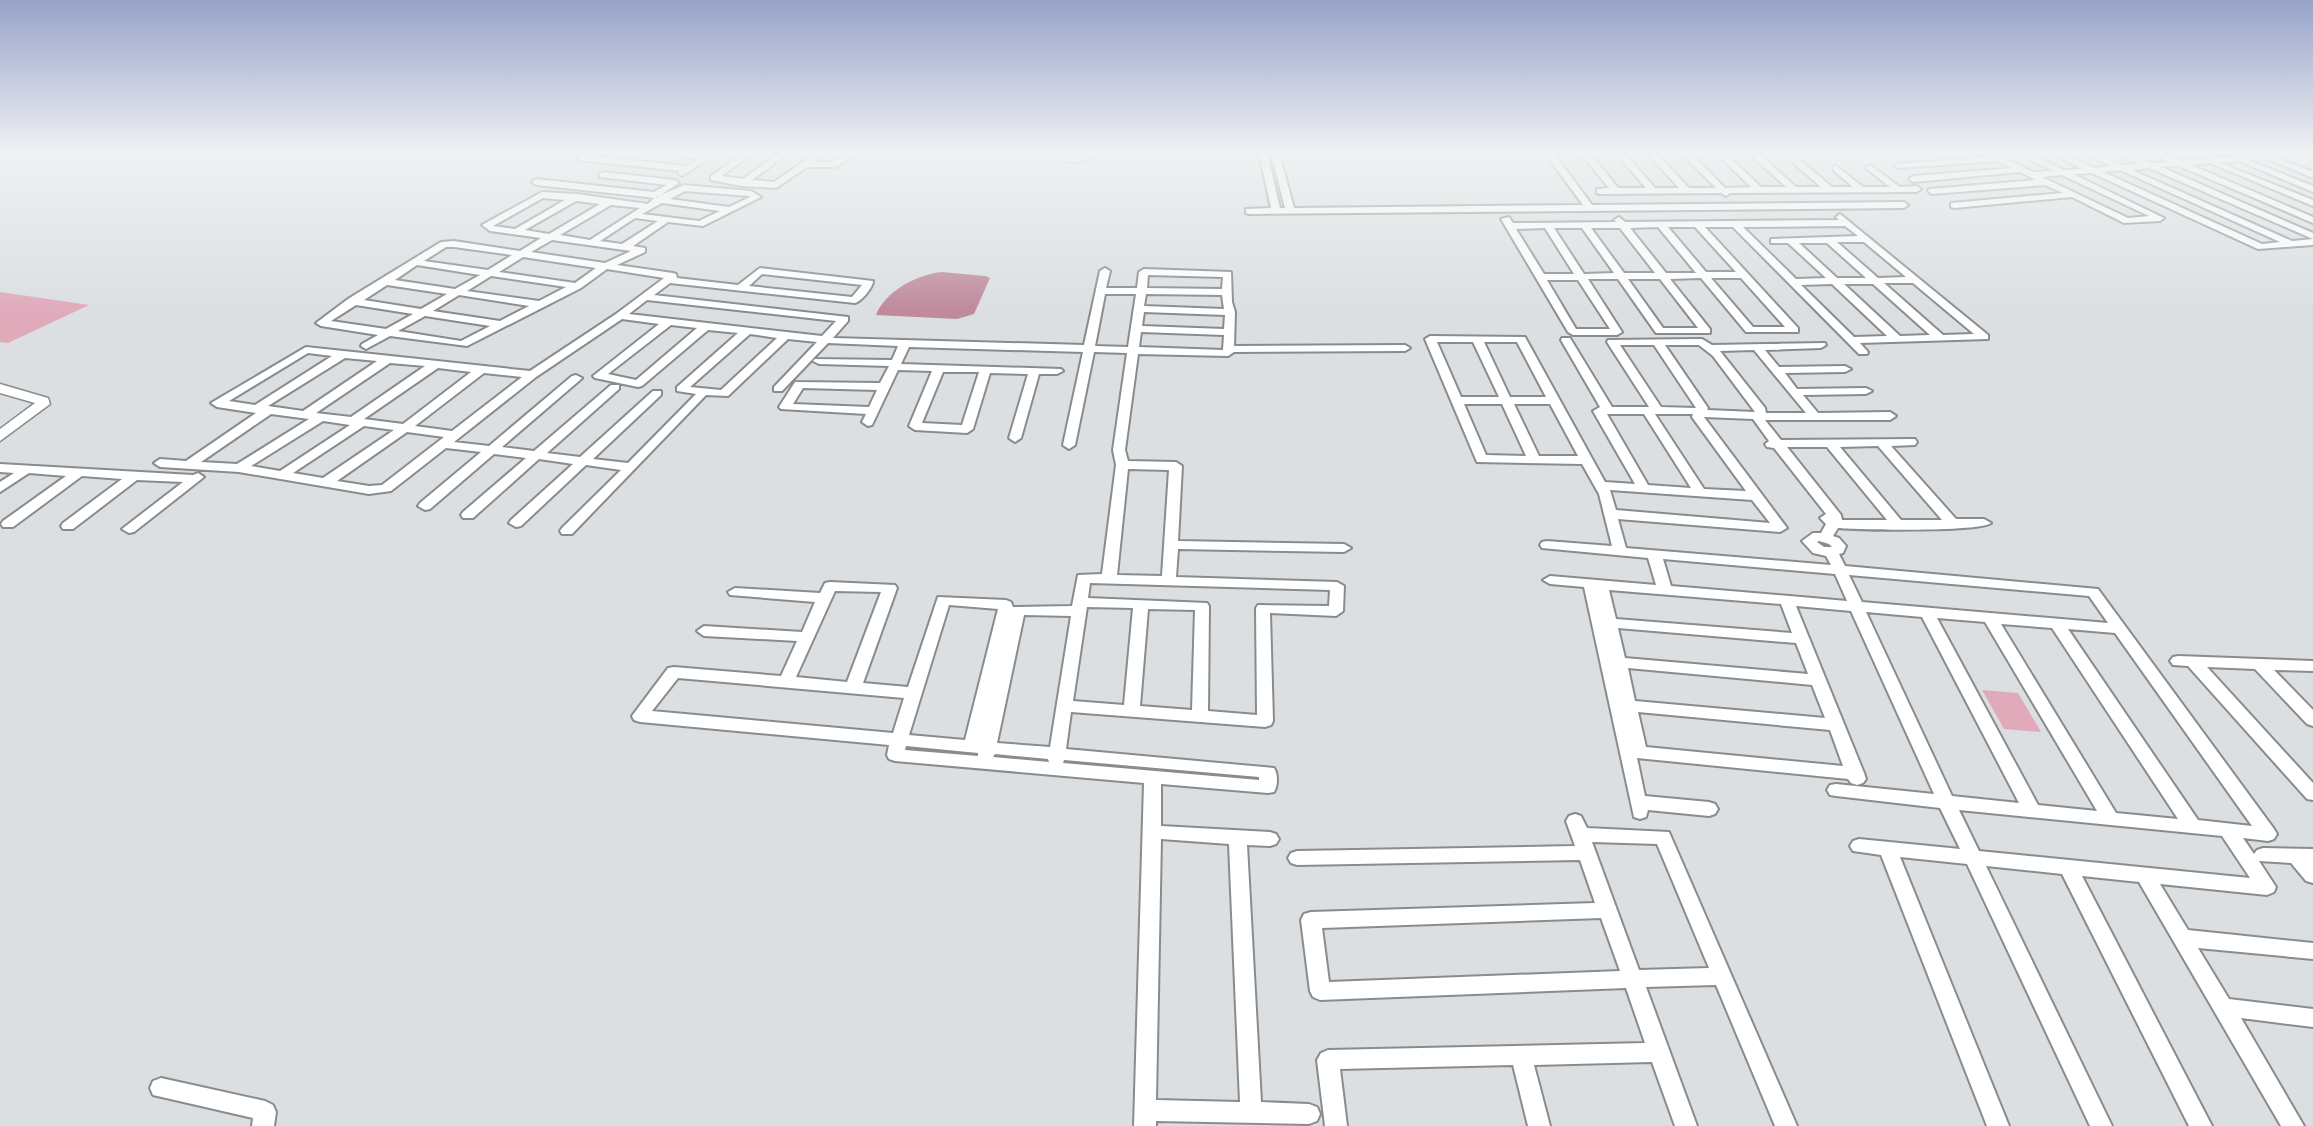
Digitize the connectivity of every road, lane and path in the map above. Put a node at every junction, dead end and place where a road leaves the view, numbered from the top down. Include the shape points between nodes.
1 (521, 206) edge
2 (558, 206) edge
3 (603, 206) edge
4 (643, 206) edge
5 (646, 206) joint
6 (698, 206) edge
7 (741, 206) edge
8 (1275, 206) edge
9 (1289, 206) edge
10 (1588, 206) edge
11 (1826, 206) junction
12 (1861, 206) edge
13 (2094, 206) edge
14 (2133, 206) edge
15 (2170, 206) edge
16 (2205, 206) edge
17 (2242, 206) edge
18 (2279, 206) edge
19 (1740, 207) joint
20 (1590, 208) junction
21 (1609, 208) junction
22 (732, 210) junction
23 (1290, 210) junction
24 (1249, 211) dead end
25 (1276, 211) junction
26 (632, 215) junction
27 (666, 220) junction
28 (2313, 220) edge
29 (1847, 223) junction
30 (1697, 224) junction
31 (1735, 224) junction
32 (1547, 225) junction
33 (1584, 225) junction
34 (1623, 225) junction
35 (1660, 225) junction
36 (516, 232) junction
37 (551, 236) junction
38 (2313, 236) edge
39 (1828, 239) junction
40 (1866, 239) junction
41 (1790, 240) junction
42 (1774, 241) dead end
43 (593, 242) junction
44 (2313, 242) edge
45 (2292, 244) junction
46 (626, 247) junction
47 (522, 254) junction
48 (413, 262) junction
49 (605, 266) junction
50 (1105, 271) dead end
51 (489, 273) junction
52 (1744, 275) junction
53 (1620, 276) junction
54 (1663, 276) junction
55 (1703, 276) junction
56 (1540, 277) junction
57 (1581, 277) junction
58 (667, 280) junction
59 (1915, 280) junction
60 (383, 281) junction
61 (1835, 281) junction
62 (1875, 281) junction
63 (1793, 282) junction
64 (577, 286) junction
65 (741, 287) junction
66 (1101, 291) junction
67 (1141, 291) junction
68 (457, 292) junction
69 (1227, 292) junction
70 (645, 297) junction
71 (352, 301) junction
72 (542, 305) junction
73 (1139, 309) junction
74 (423, 312) junction
75 (1230, 312) junction
76 (620, 316) junction
77 (668, 322) junction
78 (504, 325) junction
79 (706, 326) junction
80 (1136, 329) junction
81 (747, 331) junction
82 (1229, 331) junction
83 (387, 334) junction
84 (786, 335) junction
85 (1940, 338) junction
86 (1477, 339) junction
87 (1897, 339) junction
88 (829, 340) junction
89 (1566, 340) dead end
90 (1851, 340) junction
91 (1657, 342) junction
92 (905, 343) junction
93 (1821, 345) dead end
94 (366, 346) dead end
95 (1757, 346) junction
96 (1405, 348) dead end
97 (1707, 348) junction
98 (1089, 349) junction
99 (1228, 349) junction
100 (1133, 350) junction
101 (1863, 352) dead end
102 (343, 354) junction
103 (389, 358) junction
104 (819, 361) dead end
105 (436, 364) junction
106 (895, 365) junction
107 (939, 368) junction
108 (482, 369) junction
109 (986, 369) junction
110 (1845, 369) dead end
111 (1776, 370) junction
112 (1034, 371) junction
113 (1057, 371) dead end
114 (532, 375) junction
115 (576, 378) dead end
116 (615, 387) dead end
117 (885, 387) junction
118 (0, 388) edge
119 (778, 389) dead end
120 (1866, 391) dead end
121 (1795, 392) junction
122 (657, 393) dead end
123 (701, 397) dead end
124 (1506, 400) junction
125 (1554, 400) junction
126 (1456, 401) junction
127 (261, 410) junction
128 (1652, 410) junction
129 (1608, 411) junction
130 (1700, 412) junction
131 (303, 416) junction
132 (1756, 416) junction
133 (1890, 416) dead end
134 (1815, 417) junction
135 (319, 418) junction
136 (357, 423) junction
137 (404, 429) junction
138 (0, 436) edge
139 (1015, 438) dead end
140 (450, 439) junction
141 (1881, 442) junction
142 (1911, 442) dead end
143 (1830, 443) junction
144 (1774, 444) junction
145 (1069, 445) dead end
146 (492, 449) junction
147 (537, 455) junction
148 (1534, 459) junction
149 (1586, 460) junction
150 (584, 461) junction
151 (160, 463) dead end
152 (188, 465) junction
153 (1122, 465) junction
154 (209, 466) junction
155 (631, 467) junction
156 (0, 468) edge
157 (239, 468) junction
158 (26, 470) junction
159 (78, 472) junction
160 (135, 475) junction
161 (281, 475) junction
162 (196, 479) junction
163 (325, 483) junction
164 (1600, 486) junction
165 (1643, 487) junction
166 (0, 488) edge
167 (1700, 492) junction
168 (1757, 496) junction
169 (425, 506) dead end
170 (1611, 514) junction
171 (468, 515) dead end
172 (516, 523) dead end
173 (1833, 523) junction
174 (1984, 523) dead end
175 (8, 524) dead end
176 (1954, 524) junction
177 (1898, 525) junction
178 (68, 526) dead end
179 (129, 529) dead end
180 (567, 531) dead end
181 (1172, 545) junction
182 (1547, 545) dead end
183 (1344, 548) dead end
184 (1620, 551) junction
185 (1654, 554) junction
186 (1841, 571) junction
187 (1109, 579) junction
188 (1550, 580) dead end
189 (1169, 581) junction
190 (1596, 584) junction
191 (1665, 590) junction
192 (734, 592) dead end
193 (825, 598) junction
194 (1787, 601) junction
195 (1141, 604) junction
196 (1079, 606) junction
197 (1857, 607) junction
198 (1927, 613) junction
199 (1990, 618) junction
200 (1610, 623) junction
201 (2057, 624) junction
202 (2119, 629) junction
203 (704, 631) dead end
204 (807, 637) junction
205 (1802, 639) junction
206 (1618, 662) junction
207 (2259, 664) junction
208 (2313, 666) edge
209 (1818, 680) junction
210 (786, 682) junction
211 (853, 688) junction
212 (914, 693) junction
213 (1064, 706) junction
214 (1628, 706) junction
215 (1132, 711) junction
216 (1200, 716) junction
217 (2313, 720) edge
218 (1836, 725) junction
219 (899, 740) junction
220 (1633, 752) junction
221 (981, 753) junction
222 (1056, 761) junction
223 (1854, 773) junction
224 (1153, 778) junction
225 (1836, 790) dead end
226 (1862, 793) junction
227 (2313, 793) edge
228 (1946, 802) junction
229 (1709, 809) dead end
230 (2032, 810) junction
231 (2111, 819) junction
232 (2193, 827) junction
233 (2227, 830) junction
234 (1151, 832) junction
235 (1580, 836) junction
236 (1238, 837) junction
237 (1270, 839) dead end
238 (1859, 846) dead end
239 (1888, 849) junction
240 (2263, 855) dead end
241 (2304, 856) edge
242 (1973, 857) junction
243 (1297, 858) dead end
244 (2068, 867) junction
245 (2146, 875) junction
246 (2313, 876) edge
247 (1607, 910) junction
248 (2182, 937) junction
249 (2313, 951) edge
250 (1722, 976) junction
251 (1632, 979) junction
252 (2223, 1007) junction
253 (2313, 1018) edge
254 (1659, 1052) junction
255 (1521, 1055) junction
256 (161, 1088) dead end
257 (1251, 1112) junction
258 (1309, 1114) dead end
259 (1145, 1118) edge
260 (263, 1126) edge
261 (1336, 1126) edge
262 (1539, 1126) edge
263 (1686, 1126) edge
264 (1786, 1126) edge
265 (1998, 1126) edge
266 (2101, 1126) edge
267 (2201, 1126) edge
268 (2293, 1126) edge

1 - 36 street via 486,225
2 - 36 street
3 - 37 street
4 - 5 street
5 - 26 street
6 - 22 street
7 - 22 street
8 - 25 street
9 - 23 street
10 - 20 street
11 - 12 street
11 - 19 street
11 - 29 street
13 - 14 street via 2127,221 2160,218
15 - 45 street via 2261,247
16 - 45 street
17 - 38 street
18 - 28 street
19 - 21 street
20 - 21 street
20 - 23 street
21 - 34 street
22 - 27 street via 700,224
23 - 25 street
24 - 25 street
26 - 27 street
26 - 43 street
27 - 46 street
29 - 31 street
29 - 40 street
30 - 31 street
30 - 35 street
30 - 52 street
31 - 63 street
32 - 33 street
32 - 56 street via 1507,222
32 - 57 street
33 - 34 street
33 - 53 street
34 - 35 street
34 - 54 street
35 - 55 street
36 - 37 street
37 - 43 street
37 - 47 street
39 - 40 street
39 - 41 street
39 - 62 street
40 - 59 street
41 - 42 street
41 - 61 street
43 - 46 street
44 - 45 street
46 - 49 street via 642,251
47 - 48 street via 449,244
47 - 49 street
47 - 51 street
48 - 51 street
48 - 60 street
49 - 58 street via 673,276
49 - 64 street
50 - 66 street
51 - 64 street
51 - 68 street
52 - 55 street
52 - 55 street via 1794,330 1750,330
53 - 54 street
53 - 54 street via 1660,331 1706,331
53 - 57 street
54 - 55 street
56 - 57 street
56 - 57 street via 1573,332 1617,332
58 - 65 street
58 - 70 street
59 - 62 street
59 - 85 street via 1984,337
60 - 68 street
60 - 71 street
61 - 62 street
61 - 63 street
61 - 87 street
62 - 85 street
63 - 90 street
64 - 72 street
65 - 65 street via 760,271 869,283 855,300
66 - 67 street
66 - 98 street
67 - 69 street
67 - 69 street via 1144,272 1228,274
67 - 73 street
68 - 72 street
68 - 74 street
69 - 75 street
70 - 76 street
70 - 88 street via 844,319
71 - 74 street
71 - 83 street via 321,323
72 - 78 street
73 - 75 street
73 - 80 street
74 - 78 street
74 - 83 street
75 - 82 street
76 - 77 street
76 - 114 street
77 - 79 street
77 - 79 street via 599,376 638,384
78 - 83 street via 463,344
79 - 81 street
80 - 82 street
80 - 100 street
81 - 84 street
81 - 84 street via 681,389 724,394
82 - 99 street
83 - 94 street
84 - 88 street
85 - 87 street
86 - 124 street
86 - 125 street via 1521,339
86 - 126 street via 1430,340
87 - 90 street
88 - 92 street
88 - 119 street
89 - 129 street
90 - 101 street
91 - 97 street via 1702,342
91 - 128 street via 1612,342
91 - 130 street via 1702,408
92 - 98 street
92 - 106 street
93 - 95 street
95 - 97 street
95 - 111 street
96 - 99 street
97 - 132 street
98 - 100 street
98 - 145 street
99 - 100 street via 1228,353
100 - 153 street via 1119,450
102 - 103 street
102 - 127 street
102 - 127 street via 303,351 217,403
103 - 105 street
103 - 131 street
104 - 106 street
105 - 108 street
105 - 136 street
106 - 107 street
106 - 117 street
107 - 109 street
107 - 109 street via 915,426 967,429
108 - 114 street
108 - 137 street
109 - 112 street
110 - 111 street
111 - 121 street
112 - 113 street
112 - 139 street
114 - 140 street
115 - 146 street
116 - 147 street
117 - 117 street via 799,384 785,407 871,416
118 - 138 street via 43,401
120 - 121 street
121 - 134 street
122 - 150 street
123 - 155 street
124 - 125 street
124 - 126 street
124 - 148 street
125 - 149 street
126 - 148 street via 1481,459
127 - 131 street
127 - 152 street
128 - 129 street
128 - 130 street
128 - 167 street
129 - 165 street via 1599,411
130 - 132 street
130 - 168 street via 1698,417
131 - 135 street
132 - 134 street
132 - 144 street via 1752,420
133 - 134 street
135 - 136 street
135 - 157 street
136 - 137 street
136 - 161 street
137 - 140 street
137 - 163 street
140 - 146 street
140 - 163 street via 381,490
141 - 142 street
141 - 143 street
141 - 176 street
143 - 144 street
143 - 177 street
144 - 173 street
146 - 147 street
146 - 169 street
147 - 150 street
147 - 171 street
148 - 149 street
149 - 164 street
150 - 155 street
150 - 172 street
151 - 152 street
152 - 154 street
153 - 181 street via 1177,466
153 - 187 street
154 - 157 street
154 - 162 street
155 - 180 street
156 - 158 street
157 - 161 street
158 - 159 street
158 - 166 street
159 - 160 street
159 - 175 street
160 - 162 street
160 - 178 street
161 - 163 street
162 - 179 street
164 - 165 street
164 - 170 street
165 - 167 street
167 - 168 street
168 - 170 street via 1780,528
170 - 184 street
173 - 177 street
173 - 186 street via 1829,545
174 - 176 street
176 - 177 street
181 - 183 street
181 - 189 street
182 - 184 street
184 - 185 street
185 - 186 street
185 - 191 street
186 - 197 street
186 - 202 street via 2093,592
187 - 189 street
187 - 196 street via 1083,578
188 - 190 street
189 - 216 street via 1337,586 1336,611 1263,608 1265,721
190 - 191 street
190 - 200 street
190 - 220 street
191 - 194 street
192 - 193 street
193 - 204 street
193 - 211 street via 830,586 890,588
194 - 197 street
194 - 205 street
195 - 196 street
195 - 215 street
195 - 216 street via 1202,606
196 - 213 street
196 - 221 street via 1018,610
197 - 198 street
197 - 228 street
198 - 199 street
198 - 230 street
199 - 201 street
199 - 231 street
200 - 205 street
200 - 206 street
201 - 202 street
201 - 232 street
202 - 233 street via 2268,834
203 - 204 street
204 - 210 street
205 - 209 street
206 - 209 street
206 - 214 street
207 - 208 street
207 - 217 street
207 - 227 street via 2185,662
209 - 218 street
210 - 211 street
210 - 219 street via 674,672 640,716
211 - 212 street
212 - 219 street
212 - 221 street via 943,600 1006,605
213 - 215 street
213 - 222 street
214 - 218 street
214 - 220 street
215 - 216 street
218 - 223 street
219 - 221 street via 895,755
220 - 223 street
220 - 229 street via 1639,807
221 - 222 street
222 - 224 street
222 - 224 street via 1268,772 1268,787
223 - 226 street
224 - 234 street
225 - 226 street
226 - 228 street
228 - 230 street
228 - 242 street
230 - 231 street
231 - 232 street
232 - 233 street
233 - 245 street via 2267,887
234 - 236 street
234 - 259 street
235 - 243 street
235 - 247 street
235 - 250 street via 1663,837
236 - 237 street
236 - 257 street
238 - 239 street
239 - 242 street
239 - 265 street
240 - 241 street
241 - 246 street
242 - 244 street
242 - 266 street
244 - 245 street
244 - 267 street
245 - 248 street
247 - 251 street
247 - 251 street via 1311,920 1320,991
248 - 249 street
248 - 252 street
250 - 251 street
250 - 264 street
251 - 254 street
252 - 253 street
252 - 268 street
254 - 255 street
254 - 263 street
255 - 261 street via 1328,1060
255 - 262 street
256 - 260 street via 257,1108 265,1112
257 - 258 street
257 - 259 street

